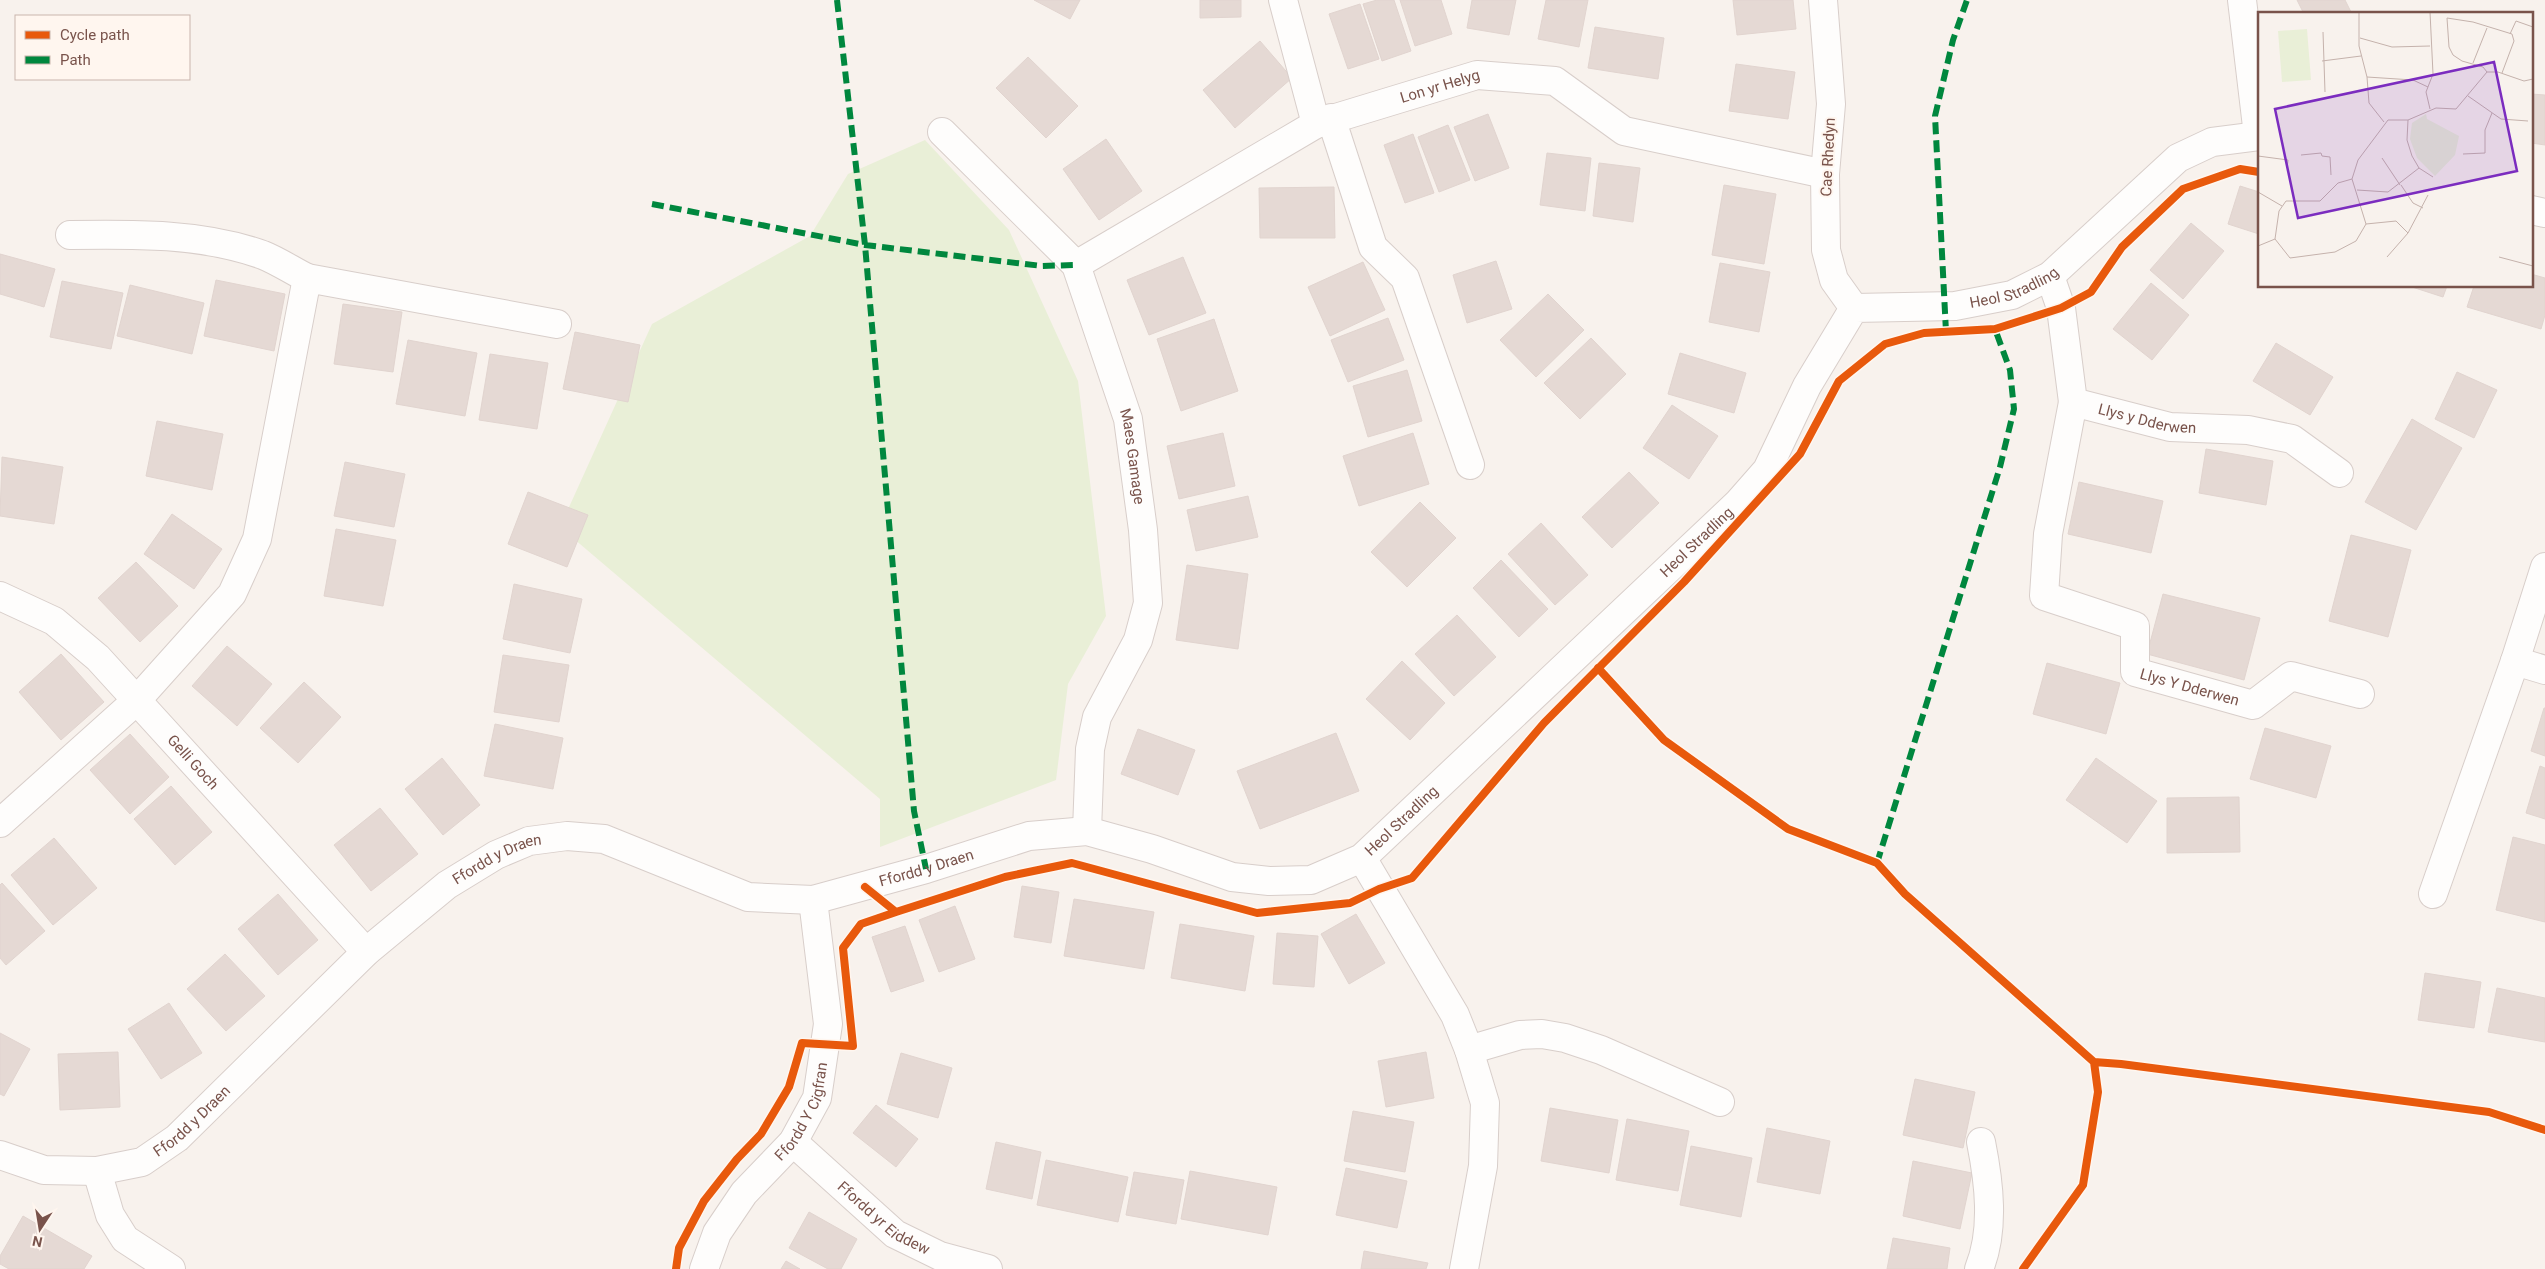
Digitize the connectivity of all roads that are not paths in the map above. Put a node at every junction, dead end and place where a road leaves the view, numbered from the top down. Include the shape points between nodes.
1 (1283, 0) edge
2 (1822, 0) edge
3 (2242, 0) edge
4 (1323, 121) junction
5 (942, 132) dead end
6 (2258, 136) edge
7 (1825, 174) junction
8 (2532, 210) edge
9 (2545, 213) edge
10 (70, 235) dead end
11 (1076, 265) junction
12 (2050, 276) junction
13 (307, 278) junction
14 (1854, 308) junction
15 (557, 324) dead end
16 (2073, 402) junction
17 (1470, 465) dead end
18 (2339, 473) dead end
19 (2544, 571) edge
20 (0, 596) edge
21 (2515, 661) junction
22 (2545, 670) edge
23 (2360, 694) dead end
24 (136, 701) junction
25 (0, 823) edge
26 (1087, 831) junction
27 (1362, 858) junction
28 (2433, 894) dead end
29 (813, 900) junction
30 (366, 952) junction
31 (1469, 1050) junction
32 (1720, 1102) dead end
33 (793, 1142) junction
34 (1981, 1142) dead end
35 (0, 1155) edge
36 (97, 1171) junction
37 (171, 1269) edge
38 (704, 1269) edge
39 (988, 1269) edge
40 (1464, 1269) edge
41 (1979, 1269) edge

1 - 4 street
2 - 7 street, Cae Rhedyn via 1831,104
3 - 6 street
4 - 7 street, Lon yr Helyg via 1477,75 1555,80 1624,131
4 - 11 street, Lon yr Helyg
4 - 17 street via 1373,247 1405,278
5 - 11 street, Maes Gamage
6 - 12 street, Heol Stradling via 2212,142 2178,158
7 - 14 street, Cae Rhedyn via 1826,250 1834,280
8 - 9 street
10 - 13 street via 143,234 223,244 264,255
11 - 26 street, Maes Gamage via 1128,419 1143,530 1148,603 1138,640 1097,717 1090,749
12 - 14 street, Heol Stradling via 2012,295 1955,306
12 - 16 street via 2061,308
13 - 15 street
13 - 24 street via 257,539 232,594
14 - 27 street, Heol Stradling via 1807,386 1767,470 1738,503
16 - 18 street, Llys y Dderwen via 2170,428 2248,430 2292,439
16 - 23 street, Llys Y Dderwen via 2048,534 2044,596 2135,626 2135,672 2253,705 2292,676
19 - 21 street
20 - 24 street, Gelli Goch via 54,622 98,658
21 - 22 street
21 - 28 street
24 - 25 street
24 - 30 street, Gelli Goch
26 - 27 street, Heol Stradling via 1232,877 1269,881 1311,880
26 - 29 street, Ffordd y Draen via 1029,836
27 - 31 street via 1454,1015
29 - 30 street, Ffordd y Draen via 748,897 604,839 567,836 529,841 496,855 447,885
29 - 33 street, Ffordd Y Cigfran via 828,1024 816,1098
30 - 36 street, Ffordd y Draen via 177,1138 142,1162
31 - 32 street via 1520,1035 1565,1038 1601,1050
31 - 40 street via 1485,1103 1483,1166
33 - 38 street, Ffordd Y Cigfran via 744,1192 717,1233
33 - 39 street, Ffordd yr Eiddew via 894,1234 940,1256
34 - 41 street via 1989,1216
35 - 36 street, Ffordd y Draen via 44,1170
36 - 37 street via 110,1215 125,1239

